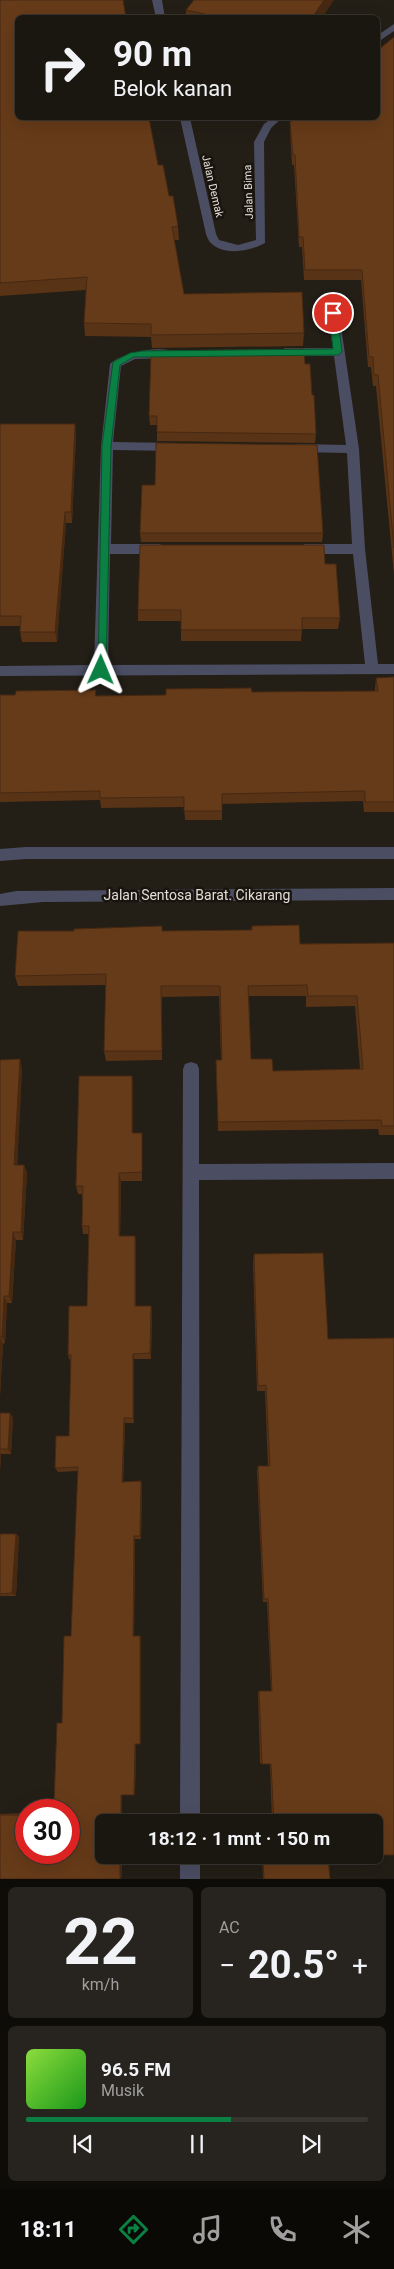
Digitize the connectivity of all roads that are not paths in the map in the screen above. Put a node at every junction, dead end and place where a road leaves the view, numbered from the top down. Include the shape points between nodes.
1 (156, 0) edge
2 (160, 15) edge
3 (394, 27) edge
4 (380, 38) edge
5 (185, 120) edge
6 (274, 120) edge
7 (232, 248) joint
8 (333, 313) dead end
9 (338, 352) junction
10 (269, 353) edge
11 (182, 354) edge
12 (106, 446) junction
13 (186, 447) edge
14 (284, 448) edge
15 (353, 449) junction
16 (104, 549) junction
17 (172, 549) edge
18 (290, 549) edge
19 (359, 549) junction
20 (394, 669) edge
21 (101, 670) junction
22 (372, 670) junction
23 (0, 671) edge
24 (394, 852) edge
25 (0, 855) edge
26 (394, 894) edge
27 (0, 900) edge
28 (191, 1068) dead end
29 (394, 1171) edge
30 (190, 1172) junction
31 (190, 1814) edge
32 (190, 1864) edge
33 (190, 1879) edge

1 - 2 street
3 - 4 street
5 - 7 street, Jalan Demak via 211,234 215,242
6 - 7 street, Jalan Bima via 267,126 259,142 261,241
8 - 9 street
9 - 10 street
9 - 15 street
11 - 12 street via 133,355 116,364
12 - 13 street
12 - 16 street
14 - 15 street
15 - 19 street
16 - 17 street
16 - 21 street
18 - 19 street
19 - 22 street
20 - 22 street
21 - 22 street
21 - 23 street
24 - 25 street
26 - 27 street, Jalan Sentosa Barat. Cikarang via 43,896
28 - 30 street
29 - 30 street
30 - 31 street
32 - 33 street

